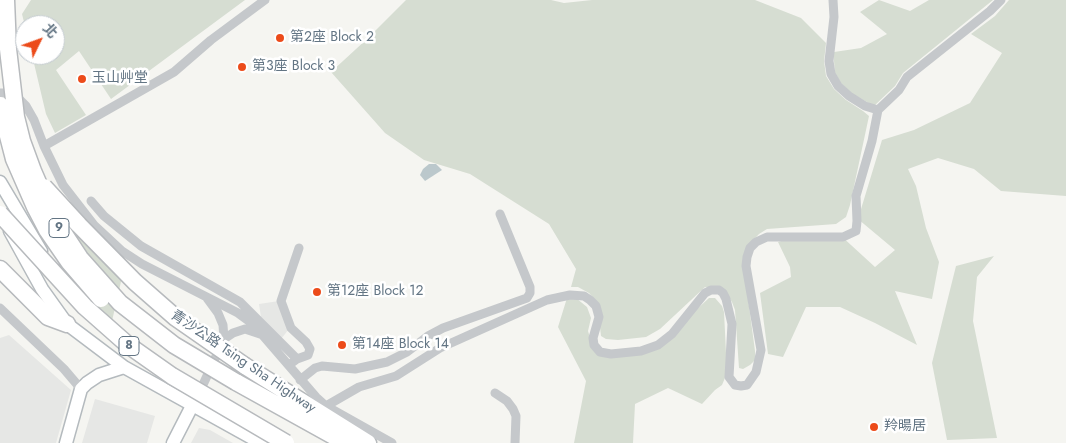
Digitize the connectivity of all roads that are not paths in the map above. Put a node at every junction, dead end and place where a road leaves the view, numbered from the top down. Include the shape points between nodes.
1 (6, 0) edge
2 (265, 0) edge
3 (833, 0) edge
4 (1001, 0) edge
5 (0, 93) edge
6 (0, 105) edge
7 (878, 110) junction
8 (0, 142) edge
9 (44, 146) junction
10 (0, 182) edge
11 (91, 202) dead end
12 (0, 214) edge
13 (500, 214) dead end
14 (299, 248) dead end
15 (0, 268) edge
16 (206, 296) junction
17 (2, 313) edge
18 (67, 324) junction
19 (262, 335) junction
20 (224, 340) junction
21 (293, 362) junction
22 (124, 368) junction
23 (300, 380) junction
24 (81, 389) junction
25 (201, 389) junction
26 (495, 393) dead end
27 (192, 406) junction
28 (326, 406) junction
29 (258, 441) edge
30 (66, 443) edge
31 (173, 443) edge
32 (286, 443) edge
33 (296, 443) edge
34 (325, 443) edge
35 (346, 443) edge
36 (368, 443) edge
37 (392, 443) edge
38 (515, 443) edge

1 - 35 highway, 9, bridge via 10,76 22,141 46,203 80,258 120,303 174,345
2 - 9 street via 174,72
3 - 7 street via 831,74 849,96
4 - 7 street via 907,77 899,90
5 - 9 street via 8,93 26,106
6 - 34 highway, 9, bridge via 14,159 29,196 58,247 96,294 127,324 178,360
7 - 28 street via 856,196 856,231 843,237 767,237 756,242 749,251 746,271 761,350 756,372 747,385 735,385 729,377 732,329 726,299 719,290 705,293 672,334 658,345 641,351 611,354 600,352 594,346 599,320 596,306 584,296 570,294 547,300 440,348 396,376 359,387
8 - 36 highway, 青沙公路 Tsing Sha Highway, bridge via 129,276 176,318 257,374
9 - 16 street via 63,185 94,225 142,264
10 - 25 main road via 47,260 70,289 129,343
11 - 21 street via 141,246 240,302
12 - 18 main road
12 - 32 highway, 8, bridge via 85,307 128,345 172,376
13 - 23 street via 530,287 527,298 443,328 387,362 355,369 322,366
14 - 21 street via 281,301 291,328 310,349 308,355
15 - 18 highway via 48,317
16 - 19 street via 238,313
16 - 20 street via 224,326
17 - 24 street via 64,369
18 - 22 main road
19 - 20 street via 245,329
19 - 21 street
20 - 25 street
21 - 23 street
22 - 24 main road via 99,375
22 - 27 main road
23 - 28 street
24 - 30 main road
25 - 27 main road
25 - 33 main road
26 - 38 street via 506,401 516,416
27 - 29 main road
27 - 31 main road
28 - 37 street

